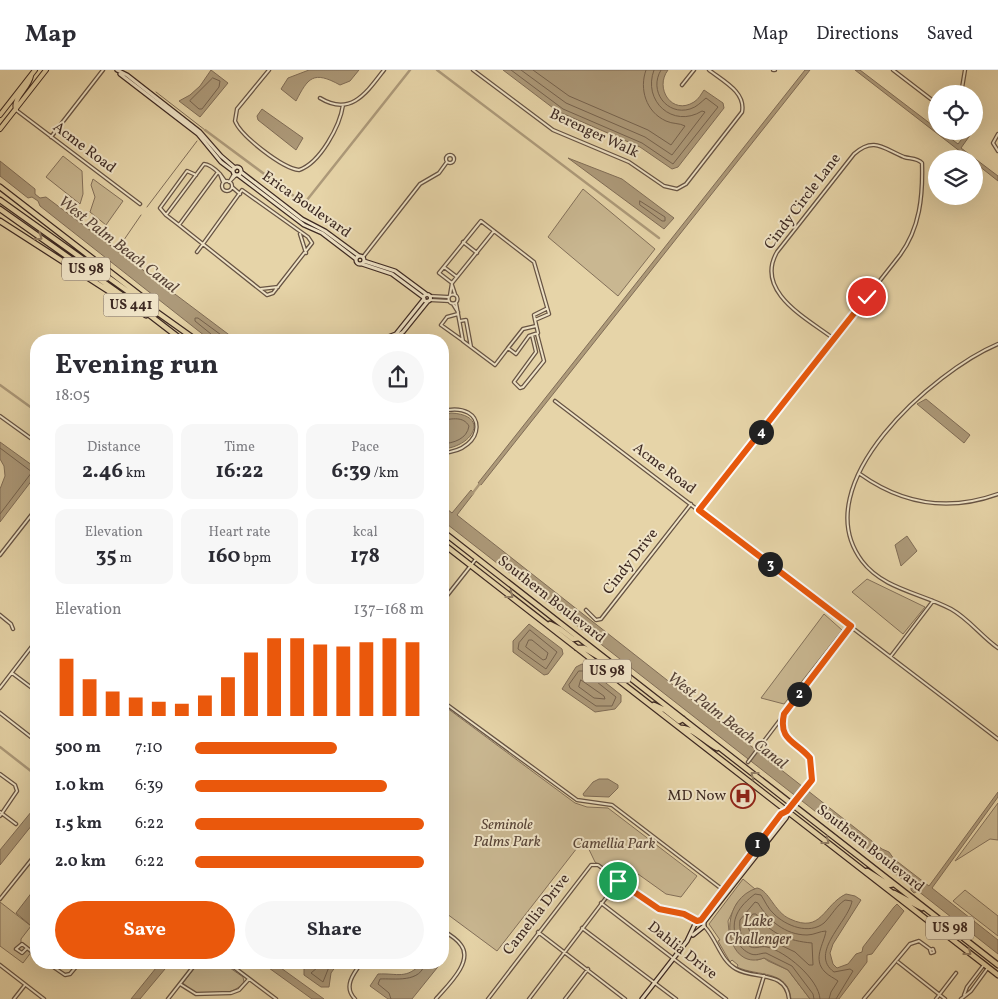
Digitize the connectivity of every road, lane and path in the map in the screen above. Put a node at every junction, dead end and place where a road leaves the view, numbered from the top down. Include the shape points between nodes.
1 (36, 70) edge
2 (46, 70) edge
3 (102, 70) edge
4 (269, 70) edge
5 (384, 70) edge
6 (473, 70) edge
7 (694, 70) edge
8 (709, 70) edge
9 (893, 70) edge
10 (965, 70) edge
11 (118, 71) edge
12 (31, 76) junction
13 (682, 85) dead end
14 (962, 85) edge
15 (928, 97) edge
16 (320, 98) dead end
17 (343, 105) junction
18 (16, 109) junction
19 (0, 115) edge
20 (231, 121) dead end
21 (235, 121) junction
22 (0, 129) edge
23 (998, 134) edge
24 (51, 138) junction
25 (998, 151) edge
26 (448, 162) dead end
27 (299, 170) junction
28 (236, 172) junction
29 (219, 173) junction
30 (299, 174) dead end
31 (196, 175) junction
32 (230, 181) junction
33 (224, 182) junction
34 (0, 187) edge
35 (232, 187) junction
36 (240, 194) junction
37 (0, 200) edge
38 (140, 204) dead end
39 (0, 208) edge
40 (166, 215) junction
41 (0, 220) edge
42 (179, 226) junction
43 (494, 231) junction
44 (300, 232) junction
45 (464, 242) junction
46 (203, 244) junction
47 (197, 252) dead end
48 (306, 253) junction
49 (477, 253) junction
50 (361, 259) junction
51 (444, 267) junction
52 (457, 277) junction
53 (452, 284) junction
54 (278, 287) junction
55 (260, 290) junction
56 (455, 295) junction
57 (449, 296) junction
58 (424, 297) junction
59 (429, 299) junction
60 (449, 301) junction
61 (454, 303) junction
62 (547, 308) junction
63 (458, 313) junction
64 (163, 314) junction
65 (534, 320) junction
66 (460, 321) junction
67 (536, 326) junction
68 (170, 331) junction
69 (174, 334) edge
70 (188, 334) edge
71 (395, 334) edge
72 (400, 334) edge
73 (537, 334) junction
74 (532, 335) junction
75 (834, 339) junction
76 (463, 341) junction
77 (998, 344) edge
78 (471, 347) junction
79 (508, 348) junction
80 (542, 351) junction
81 (536, 352) junction
82 (556, 401) dead end
83 (449, 409) edge
84 (0, 416) edge
85 (30, 438) edge
86 (449, 452) edge
87 (860, 474) junction
88 (998, 494) edge
89 (691, 504) junction
90 (699, 510) junction
91 (30, 516) edge
92 (449, 536) edge
93 (449, 548) edge
94 (1, 551) edge
95 (0, 555) edge
96 (477, 558) junction
97 (471, 565) junction
98 (449, 593) edge
99 (933, 601) junction
100 (586, 610) dead end
101 (0, 615) edge
102 (544, 622) junction
103 (851, 626) junction
104 (13, 629) dead end
105 (578, 638) junction
106 (577, 648) junction
107 (998, 648) edge
108 (30, 650) edge
109 (891, 656) junction
110 (613, 664) junction
111 (12, 673) junction
112 (30, 686) edge
113 (0, 688) edge
114 (648, 703) junction
115 (449, 706) edge
116 (0, 713) edge
117 (784, 714) junction
118 (683, 719) junction
119 (681, 728) junction
120 (30, 736) edge
121 (998, 739) edge
122 (722, 750) junction
123 (748, 762) dead end
124 (0, 774) edge
125 (792, 805) junction
126 (787, 811) junction
127 (1, 814) edge
128 (16, 824) dead end
129 (30, 862) edge
130 (861, 868) junction
131 (618, 881) junction
132 (894, 884) junction
133 (725, 892) junction
134 (892, 893) junction
135 (0, 899) edge
136 (601, 903) junction
137 (930, 912) junction
138 (700, 924) junction
139 (582, 928) junction
140 (538, 932) junction
141 (449, 935) edge
142 (27, 948) dead end
143 (930, 949) dead end
144 (30, 950) edge
145 (565, 952) junction
146 (674, 958) junction
147 (897, 962) junction
148 (998, 965) edge
149 (986, 966) junction
150 (1, 967) edge
151 (56, 969) edge
152 (74, 969) edge
153 (192, 969) edge
154 (236, 969) edge
155 (358, 969) edge
156 (588, 969) junction
157 (956, 973) dead end
158 (998, 975) edge
159 (764, 976) junction
160 (248, 979) junction
161 (655, 983) junction
162 (25, 984) junction
163 (180, 984) junction
164 (939, 995) junction
165 (964, 995) junction
166 (14, 999) edge
167 (44, 999) edge
168 (168, 999) edge
169 (276, 999) edge
170 (355, 999) edge
171 (436, 999) edge
172 (488, 999) edge
173 (528, 999) edge
174 (565, 999) edge
175 (625, 999) edge
176 (642, 999) edge
177 (676, 999) edge
178 (726, 999) edge
179 (757, 999) edge
180 (789, 999) edge
181 (864, 999) edge
182 (936, 999) edge
183 (945, 999) edge
184 (961, 999) edge

1 - 12 main road
2 - 18 main road
3 - 24 street
4 - 21 street via 244,100 236,112
5 - 17 street via 363,96
6 - 8 street, Berenger Walk via 546,126 629,162 672,189 686,184 742,112 738,94
7 - 13 street
9 - 15 street
10 - 14 street
11 - 28 street, Erica Boulevard via 200,132
12 - 18 main road via 16,102
12 - 19 main road
16 - 17 street
17 - 27 street via 337,128 311,163
18 - 22 main road
18 - 24 street, Acme Road
20 - 21 street
21 - 27 street via 249,138 286,166
23 - 25 street via 993,143
24 - 38 street, Acme Road
26 - 50 street via 420,184
27 - 30 street
28 - 32 street
28 - 50 street, Erica Boulevard
29 - 31 street via 204,164
29 - 33 street
29 - 42 street
31 - 40 street
31 - 40 street via 187,171 160,208
32 - 33 street
32 - 35 street
33 - 35 street via 221,186 224,190
34 - 64 highway, US 441
35 - 36 street
36 - 44 street via 242,190
36 - 46 street
37 - 64 highway, US 98
39 -> 68 highway, US 98
40 - 42 street
41 - 68 highway, US 441
42 - 46 street
43 - 45 street via 481,221
43 - 49 street
43 - 62 street via 534,262
44 - 48 street
44 - 48 street via 312,243
45 - 49 street
45 - 51 street
46 - 47 street
46 - 55 street
48 - 54 street
49 - 52 street
50 - 58 street, Erica Boulevard via 395,271
51 - 52 street
51 - 53 street via 438,273
52 - 53 street
53 - 56 street
53 - 57 street
54 - 55 street
54 - 55 street via 267,295
56 - 57 street
56 - 61 street via 458,299
57 - 59 street
57 - 60 street
58 - 59 street
58 - 59 street
58 - 71 street
59 - 60 street
59 - 72 street
60 - 61 street
61 - 63 street
62 - 65 street via 534,315
62 - 65 street via 549,314
63 - 66 street
63 - 76 street via 447,317 441,325
64 - 70 highway, US 98
65 - 67 street
66 - 76 street
66 - 78 street via 466,320
67 - 73 street
67 - 79 street via 523,329
68 - 69 highway, US 98
73 - 74 street
73 - 80 street
74 - 79 street via 516,354
74 - 81 street
75 - 75 street, Cindy Circle Lane via 777,292 771,275 775,255 859,150 880,145 921,162 919,211 909,240
75 - 90 street
76 - 78 street
77 - 87 street via 957,367 918,398 884,435
78 - 79 street via 495,365
80 - 81 street
80 - 81 street via 544,361 520,388 514,380
82 - 89 street, Acme Road
83 - 86 street via 467,412 475,417 478,426 476,436 467,446
84 - 85 street
87 - 88 street via 890,493 908,499 954,503
87 - 99 street via 850,496 847,523 858,555 883,580
89 - 90 street, Acme Road
89 - 100 street, Cindy Drive via 601,619 596,620
90 - 103 street, Acme Road
91 - 94 street
92 - 96 highway, Southern Boulevard / US 98
93 - 97 highway, Southern Boulevard / US 98
94 - 95 street
96 - 97 street
96 - 105 highway, Southern Boulevard / US 98
97 - 98 street
97 -> 102 highway, Southern Boulevard / US 98
99 - 107 street via 955,612
99 - 109 street
101 - 104 street
102 - 105 highway via 575,640
102 - 106 highway, Southern Boulevard / US 98
103 - 109 street, Acme Road
103 - 117 street
105 - 110 highway, Southern Boulevard / US 98
106 - 110 highway via 584,648
106 - 114 highway, Southern Boulevard / US 98
108 - 111 street
109 - 121 street, Acme Road
110 - 118 highway, Southern Boulevard / US 98
111 - 112 street
111 - 113 street
114 - 118 highway via 679,721
114 - 119 highway, Southern Boulevard / US 98
115 - 133 street via 577,800 612,804
116 - 120 street
117 - 123 street
117 - 125 street via 783,733 810,758 812,780
118 - 122 highway, Southern Boulevard / US 98
119 - 122 highway
119 - 126 highway, Southern Boulevard / US 98
125 -> 122 highway, Southern Boulevard / US 98
124 - 127 street via 17,790
125 - 126 street
125 - 132 highway, Southern Boulevard / US 98
126 -> 130 highway, Southern Boulevard / US 98
126 - 133 street via 781,814
126 - 133 street via 786,818
127 - 128 street
129 - 135 street
130 - 132 highway via 889,885
130 - 134 highway, Southern Boulevard / US 98
131 - 136 street
131 - 138 street, Camellia Drive via 659,909 690,917
131 - 140 street, Camellia Drive via 598,866 590,866
132 - 137 highway, Southern Boulevard / US 98
133 - 138 street
134 - 137 highway via 898,893
134 -> 149 highway, Southern Boulevard / US 98
136 - 139 street
136 - 146 street, Dahlia Drive
137 - 148 highway, Southern Boulevard / US 98
138 - 146 street
138 - 159 street, Camellia Drive via 715,939 731,965 744,972
139 - 145 street
139 - 161 street
140 - 145 street
140 - 172 street, Camellia Drive
141 - 171 street via 462,945 465,957 462,966
142 - 144 street
143 - 147 street via 919,941 910,944
145 - 156 street
145 - 173 street
146 - 161 street
146 - 178 street, Dahlia Drive
147 - 164 street
147 - 181 street
149 - 158 highway, Southern Boulevard / US 98
149 - 165 street
149 - 165 street via 971,991
150 - 162 street
151 - 152 street via 65,976
153 - 163 street
154 - 160 street
155 - 170 street via 350,981 350,992
156 - 174 street
156 - 175 street
157 - 164 street
159 - 179 street
159 - 180 street via 781,983
160 - 163 street via 241,989 233,993 196,994
160 - 169 street
161 - 176 street
161 - 177 street
162 - 166 street
162 - 167 street
163 - 168 street
164 - 182 street
164 - 183 street
165 - 184 street

